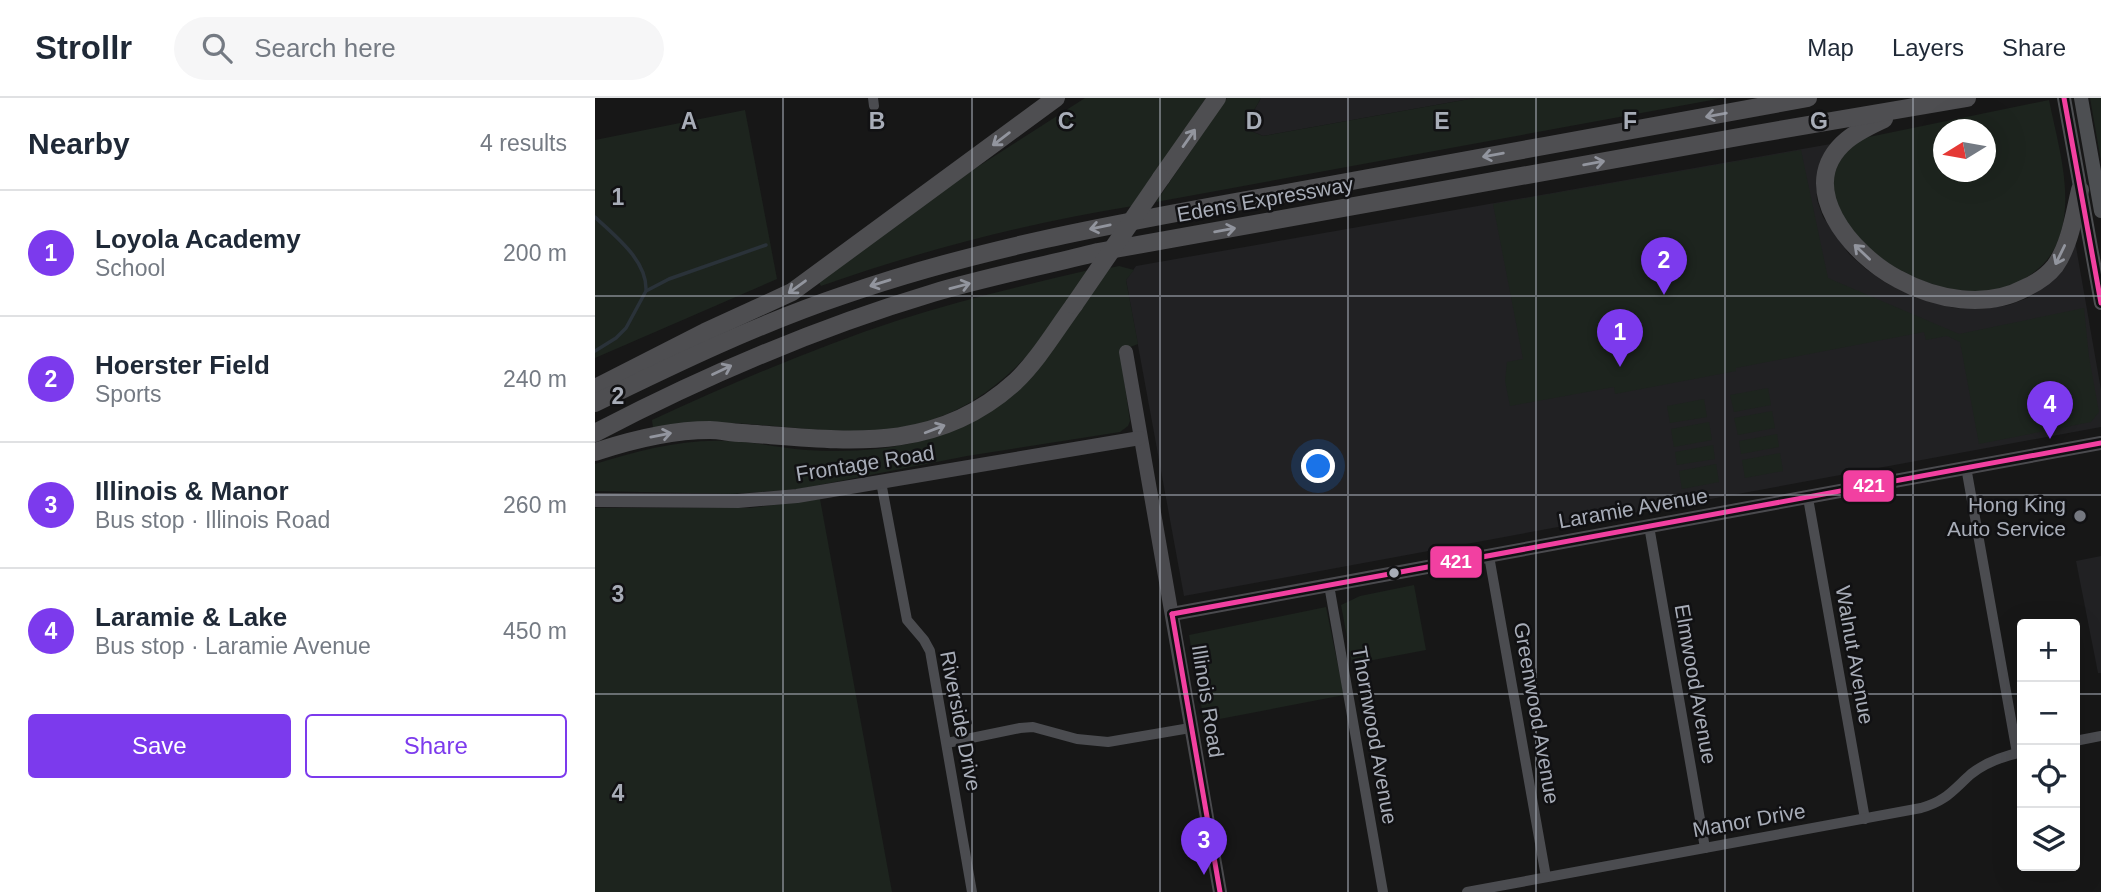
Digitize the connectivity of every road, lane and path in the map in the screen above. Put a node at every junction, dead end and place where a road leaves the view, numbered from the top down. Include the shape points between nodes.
1 (1056, 98) edge
2 (1217, 98) edge
3 (1808, 98) edge
4 (1967, 98) edge
5 (2064, 98) edge
6 (2081, 98) edge
7 (1899, 111) junction
8 (2080, 190) junction
9 (2101, 211) edge
10 (2101, 303) edge
11 (1126, 352) dead end
12 (595, 388) edge
13 (595, 403) edge
14 (595, 433) edge
15 (1140, 438) junction
16 (2101, 443) edge
17 (595, 452) edge
18 (1966, 467) junction
19 (881, 482) junction
20 (1808, 498) junction
21 (595, 500) edge
22 (1649, 526) junction
23 (1489, 556) junction
24 (1329, 585) junction
25 (1172, 614) junction
26 (1190, 728) junction
27 (2101, 736) edge
28 (2080, 740) edge
29 (947, 743) junction
30 (2019, 745) edge
31 (2017, 753) edge
32 (1865, 819) junction
33 (1705, 848) junction
34 (1546, 877) junction
35 (972, 892) edge
36 (1218, 892) edge
37 (1383, 892) edge
38 (1467, 892) edge

1 -> 12 highway via 792,292
17 -> 2 highway, bridge via 683,431 872,440 924,433 982,408 1032,363
3 -> 13 highway, Edens Expressway via 1122,223 981,253 788,314
4 - 7 highway, Edens Expressway
5 - 8 main road
6 - 9 main road
8 -> 7 highway via 2055,265 2017,292 1982,301 1963,300 1900,281 1871,260 1840,227 1825,197 1827,169 1846,141
14 -> 7 highway, Edens Expressway via 744,360 861,316 999,276 1098,252
8 - 10 main road
11 - 15 street, Illinois Road
15 - 19 street, Frontage Road
15 - 25 street, Illinois Road
16 - 18 street, Laramie Avenue
18 - 20 street, Laramie Avenue
18 - 30 street
19 - 21 street, Frontage Road via 738,501
19 - 29 street, Riverside Drive via 907,620 930,651
20 - 22 street, Laramie Avenue
20 - 32 street, Walnut Avenue
22 - 23 street, Laramie Avenue
22 - 33 street, Elmwood Avenue
23 - 24 street, Laramie Avenue
23 - 34 street, Greenwood Avenue
24 - 25 street, Laramie Avenue
24 - 37 street, Thornwood Avenue
25 - 26 street, Illinois Road
26 - 29 street via 1108,742 1020,727
26 - 36 street, Illinois Road
27 - 28 street
29 - 35 street, Riverside Drive
31 - 32 street, Manor Drive via 1982,767 1933,805
32 - 33 street, Manor Drive
33 - 34 street, Manor Drive
34 - 38 street, Manor Drive

